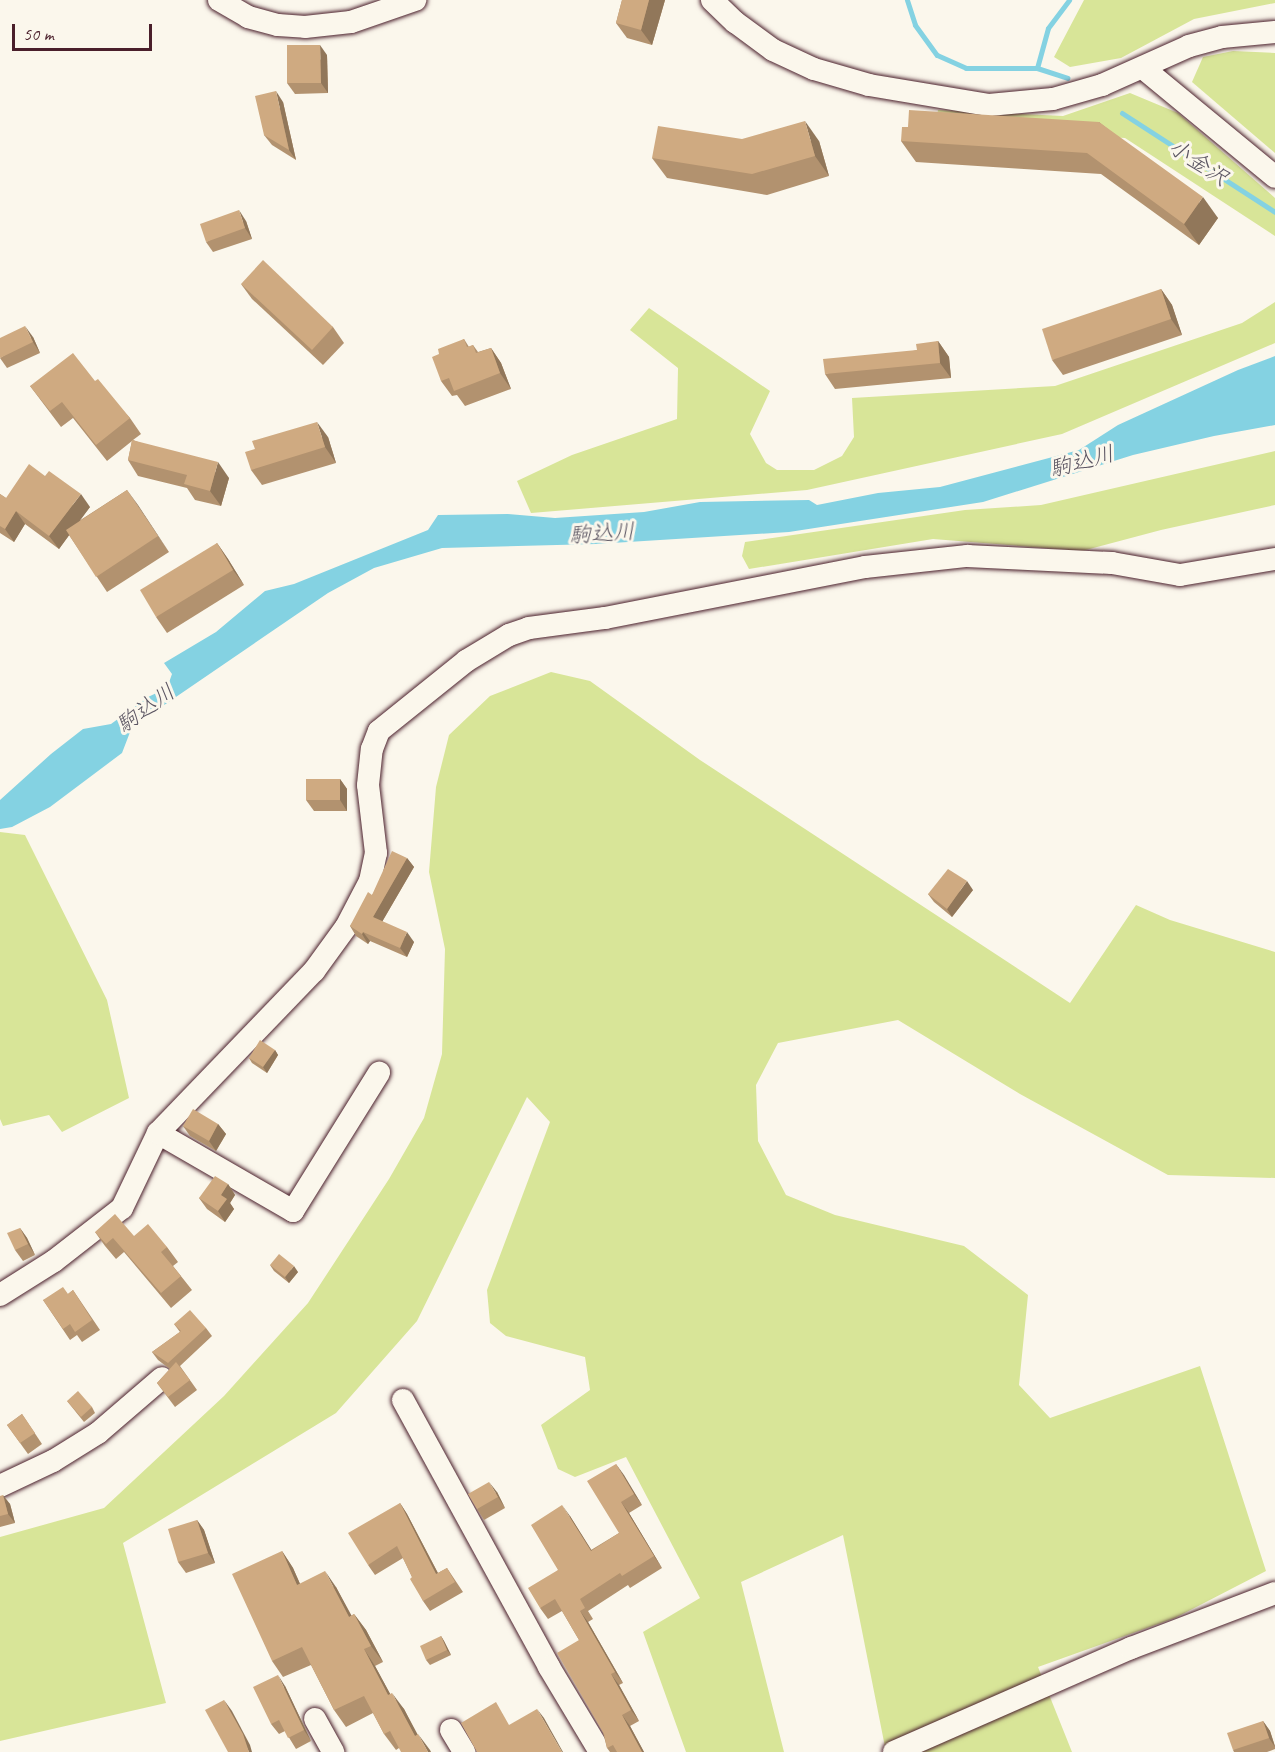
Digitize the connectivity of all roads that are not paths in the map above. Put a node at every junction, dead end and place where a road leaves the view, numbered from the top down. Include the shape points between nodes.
1 (219, 0) edge
2 (415, 0) edge
3 (712, 0) edge
4 (1275, 32) edge
5 (1143, 68) junction
6 (1275, 177) edge
7 (1275, 559) edge
8 (379, 1073) dead end
9 (158, 1133) junction
10 (0, 1295) edge
11 (162, 1378) edge
12 (403, 1400) dead end
13 (0, 1486) edge
14 (1275, 1593) edge
15 (315, 1719) dead end
16 (451, 1730) dead end
17 (333, 1752) edge
18 (464, 1752) edge
19 (600, 1752) edge
20 (894, 1752) edge

1 - 2 street via 248,18 278,26 305,27 351,22
3 - 5 street via 773,50 814,69 869,85 938,98 989,105 1053,99
4 - 5 street via 1222,37 1189,46
5 - 6 street
7 - 9 street via 1180,575 1112,563 967,556 865,567 508,635 466,662 379,731 372,749 368,785 376,853 370,881 346,927 314,971
8 - 9 street via 293,1211
9 - 10 street via 122,1208 54,1261
11 - 13 street via 98,1433
12 - 19 street
14 - 20 street via 1131,1648
15 - 17 street
16 - 18 street

